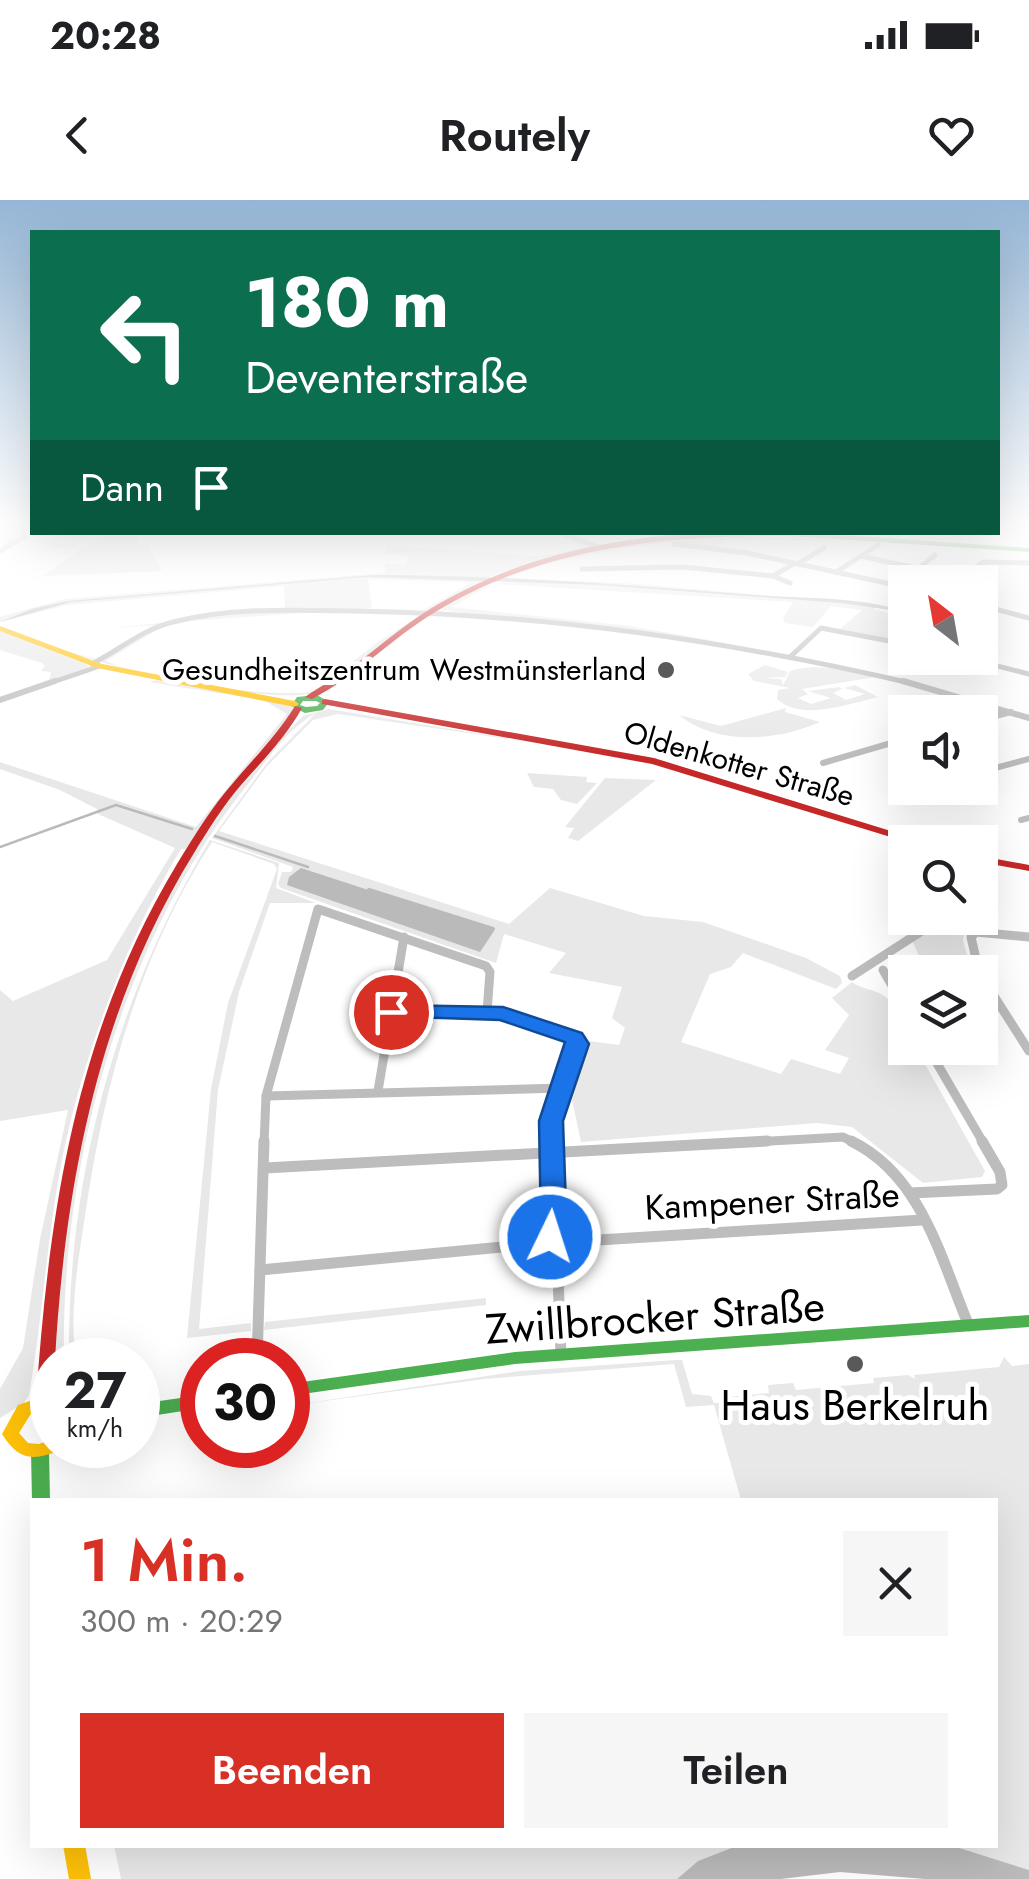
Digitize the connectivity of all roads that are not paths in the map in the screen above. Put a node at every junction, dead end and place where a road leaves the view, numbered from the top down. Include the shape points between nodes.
1 (451, 600) edge
2 (998, 610) edge
3 (431, 612) junction
4 (1029, 618) edge
5 (0, 628) edge
6 (888, 641) edge
7 (790, 658) junction
8 (96, 665) junction
9 (998, 666) edge
10 (1029, 674) edge
11 (0, 700) edge
12 (310, 704) junction
13 (1012, 712) junction
14 (998, 716) edge
15 (1029, 718) edge
16 (888, 743) edge
17 (1029, 760) edge
18 (823, 763) dead end
19 (998, 768) edge
20 (888, 833) edge
21 (998, 864) edge
22 (1029, 868) edge
23 (318, 909) joint
24 (916, 935) edge
25 (1029, 937) edge
26 (404, 938) junction
27 (974, 955) edge
28 (883, 970) dead end
29 (852, 976) dead end
30 (888, 979) edge
31 (998, 1002) edge
32 (391, 1012) junction
33 (487, 1012) junction
34 (1029, 1051) edge
35 (938, 1065) edge
36 (562, 1088) junction
37 (378, 1091) junction
38 (266, 1096) junction
39 (552, 1153) junction
40 (265, 1168) junction
41 (910, 1193) junction
42 (922, 1220) junction
43 (550, 1240) junction
44 (562, 1246) junction
45 (260, 1270) junction
46 (1029, 1322) edge
47 (969, 1326) junction
48 (47, 1338) edge
49 (258, 1338) edge
50 (561, 1355) junction
51 (310, 1387) edge
52 (30, 1407) edge
53 (5, 1428) edge
54 (30, 1449) edge
55 (40, 1468) edge
56 (40, 1498) edge
57 (74, 1848) edge
58 (80, 1879) edge

1 - 3 main road
2 - 4 street
3 - 7 street via 622,629
3 - 8 street via 268,612 173,622
3 - 12 main road
5 - 8 main road, Oldenkotter Straße
6 - 7 street via 821,628
7 - 13 street via 935,688
8 - 11 street
8 - 12 main road, Oldenkotter Straße
9 - 10 street
12 - 20 main road, Oldenkotter Straße via 654,760
12 - 48 main road via 227,797 165,892 117,996 60,1203
13 - 14 street
13 - 15 street
16 - 18 street
17 - 19 street
21 - 22 main road
23 - 26 street
23 - 38 street
24 - 29 street
25 - 27 street via 976,932
26 - 32 street
26 - 33 street via 486,966
28 - 30 street
31 - 34 street
32 - 33 street
32 - 37 street
33 - 36 street via 574,1038
35 - 41 street via 1002,1185
36 - 37 street
36 - 39 street via 551,1121
37 - 38 street
38 - 40 street
39 - 40 street
39 - 41 street via 843,1137 874,1153
39 - 43 street
40 - 45 street
41 - 42 street
42 - 44 street, Kampener Straße
42 - 47 street
43 - 44 street
43 - 45 street
44 - 50 street
45 - 49 street
46 - 47 main road, Zwillbrocker Straße
47 - 50 main road, Zwillbrocker Straße
50 - 51 main road, Zwillbrocker Straße
52 - 53 main road
53 - 54 main road via 16,1446
55 - 56 main road
57 - 58 main road

